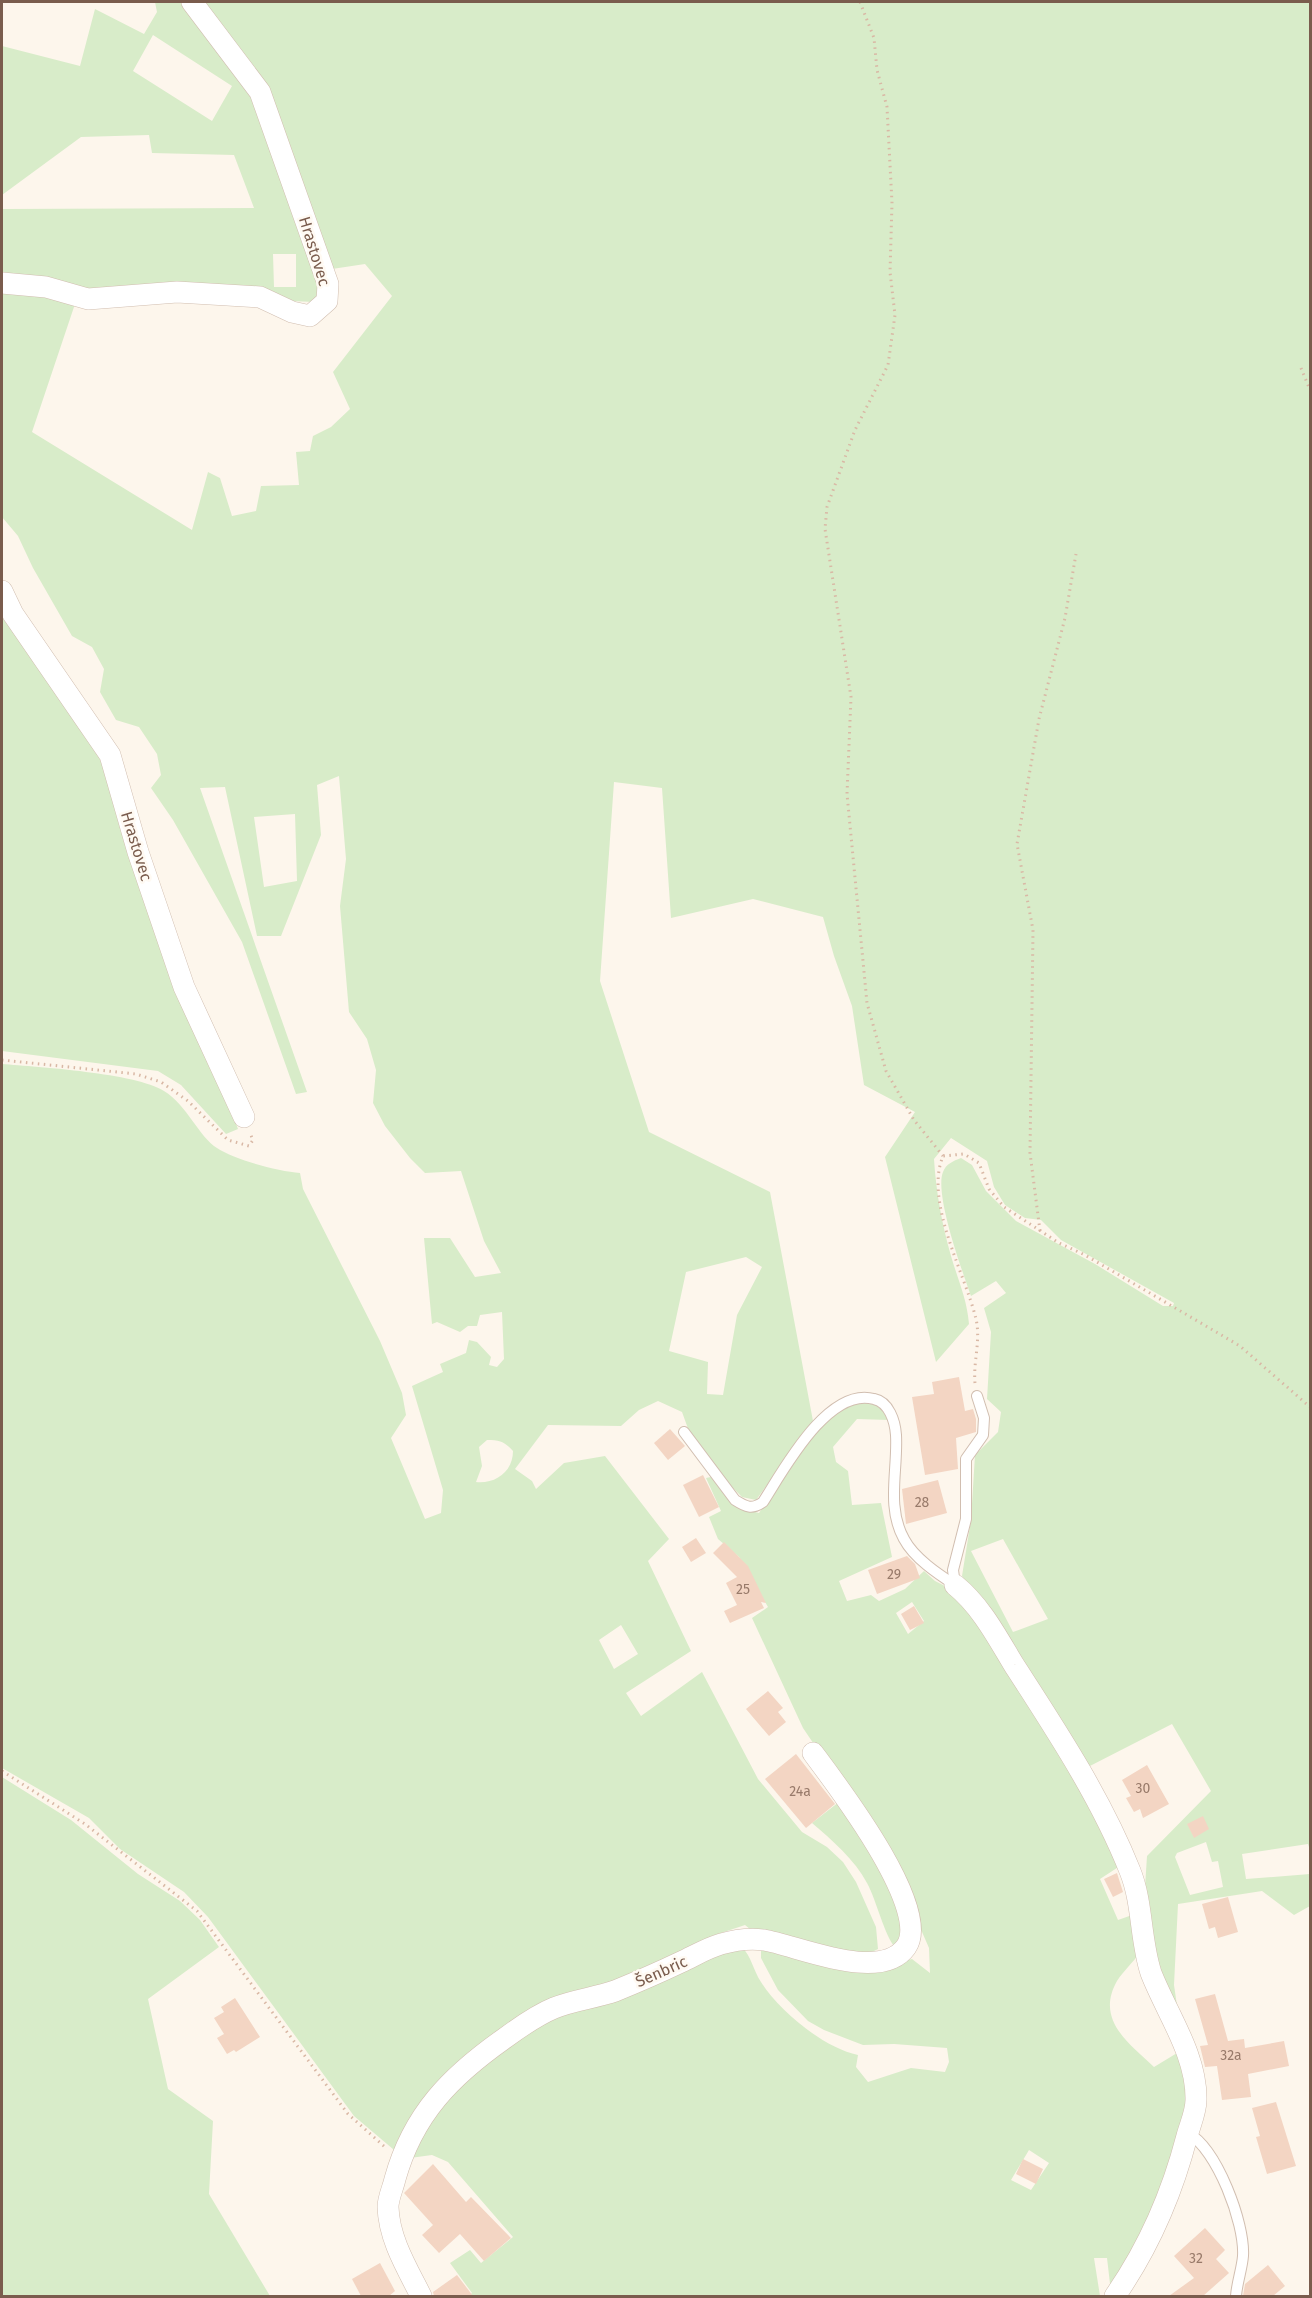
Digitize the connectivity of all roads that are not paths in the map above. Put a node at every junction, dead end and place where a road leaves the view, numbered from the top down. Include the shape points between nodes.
1 (192, 2) edge
2 (2, 282) edge
3 (2, 591) edge
4 (244, 1117) road end
5 (977, 1396) road end
6 (684, 1432) dead end
7 (955, 1585) junction
8 (813, 1753) dead end
9 (1188, 2133) junction
10 (421, 2296) edge
11 (1115, 2296) edge
12 (1236, 2296) edge

1 - 2 street, Hrastovec via 260,93 328,284 327,302 310,316 260,297 177,292 88,299 46,287
3 - 4 street, Hrastovec via 13,614 110,755 184,987
5 - 7 lane via 984,1418 983,1435 966,1460 966,1519 953,1570
6 - 7 lane via 735,1500 746,1507 756,1507 815,1425 837,1408 864,1396 879,1400 891,1413 896,1434 894,1507 904,1540 935,1573
7 - 9 street via 969,1596 1041,1707 1107,1820 1131,1873 1146,1957 1194,2076 1196,2103
8 - 10 street, Šenbric via 870,1831 894,1877 910,1920 911,1937 906,1948 871,1963 845,1961 763,1940 719,1945 612,1992 554,2007 484,2053 439,2092 421,2118 400,2160 388,2205 392,2234
9 - 11 street via 1158,2223
9 - 12 lane via 1204,2146 1233,2203 1241,2230 1243,2256

